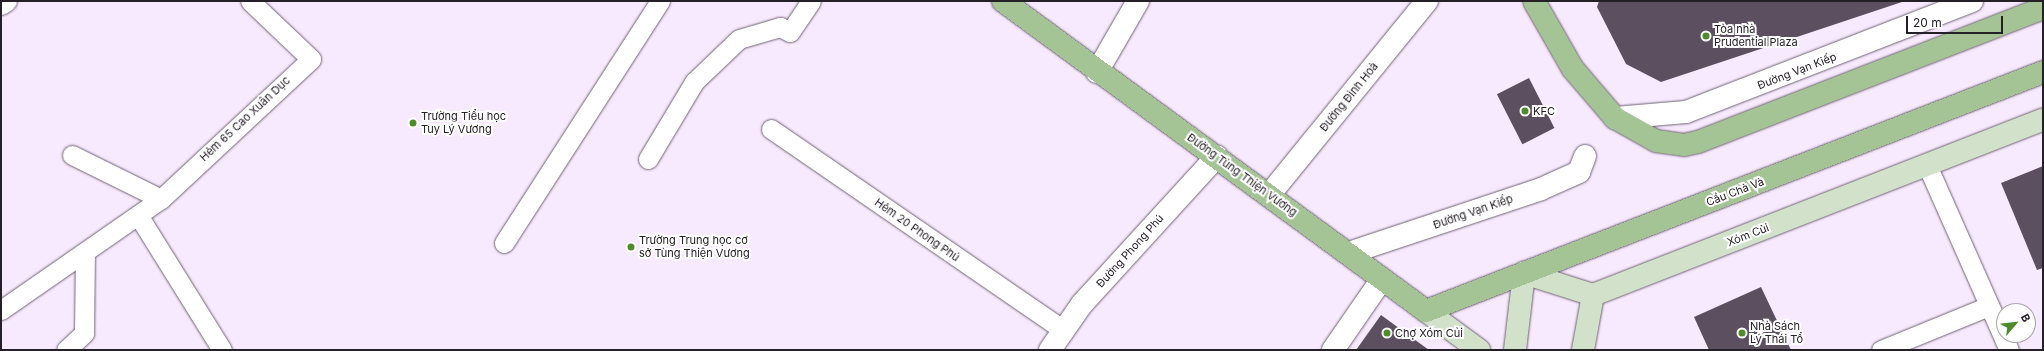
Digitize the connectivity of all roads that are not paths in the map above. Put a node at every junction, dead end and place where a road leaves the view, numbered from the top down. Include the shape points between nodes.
1 (7, 1) edge
2 (250, 1) edge
3 (660, 1) edge
4 (811, 1) edge
5 (1003, 1) edge
6 (1138, 1) edge
7 (1428, 1) edge
8 (1534, 1) edge
9 (1972, 1) edge
10 (1, 5) edge
11 (2043, 8) edge
12 (1097, 72) junction
13 (2043, 72) edge
14 (1615, 118) junction
15 (2043, 120) edge
16 (771, 129) dead end
17 (72, 155) dead end
18 (1217, 156) junction
19 (1585, 156) dead end
20 (648, 159) dead end
21 (1927, 165) junction
22 (1270, 194) junction
23 (161, 199) junction
24 (138, 215) junction
25 (504, 243) dead end
26 (85, 252) junction
27 (1350, 253) junction
28 (1524, 273) junction
29 (1382, 279) junction
30 (1593, 295) junction
31 (1989, 306) junction
32 (1, 310) edge
33 (1426, 311) junction
34 (1064, 330) junction
35 (66, 350) edge
36 (222, 350) edge
37 (1050, 350) edge
38 (1333, 350) edge
39 (1479, 350) edge
40 (1515, 350) edge
41 (1583, 350) edge
42 (1881, 350) edge
43 (2009, 350) edge

1 - 10 lane
2 - 23 lane, Hẻm 65 Cao Xuân Dục via 311,59
3 - 25 lane
4 - 20 lane via 790,32 780,27 739,39 694,82
5 - 12 main road, Đường Tùng Thiện Vương
6 - 12 street
7 - 22 street, Đường Đình Hoà
8 - 14 main road via 1573,69
9 - 14 street, Đường Vạn Kiếp via 1686,112
11 - 14 main road via 1698,142 1656,141
12 - 18 main road, Đường Tùng Thiện Vương
13 - 28 main road, Cầu Chà Và
15 - 21 street, Xóm Củi
16 - 34 lane, Hẻm 20 Phong Phú
17 - 23 lane
18 - 22 main road, Đường Tùng Thiện Vương
18 - 34 street, Đường Phong Phú via 1082,304
19 - 27 street, Đường Vạn Kiếp via 1580,172 1541,189
21 - 30 street, Xóm Củi
21 - 31 lane
22 - 27 main road, Đường Tùng Thiện Vương
23 - 24 lane, Hẻm 65 Cao Xuân Dục
24 - 26 lane, Hẻm 65 Cao Xuân Dục
24 - 36 lane
26 - 32 lane, Hẻm 65 Cao Xuân Dục
26 - 35 lane via 84,333
27 - 29 main road, Đường Tùng Thiện Vương
28 - 30 street
28 - 33 main road, Cầu Chà Và
28 - 40 street
29 - 33 main road, Đường Tùng Thiện Vương
29 - 38 street
30 - 41 street
31 - 42 lane
31 - 43 lane
33 - 39 street, Đường Tùng Thiện Vương
34 - 37 street, Đường Phong Phú

